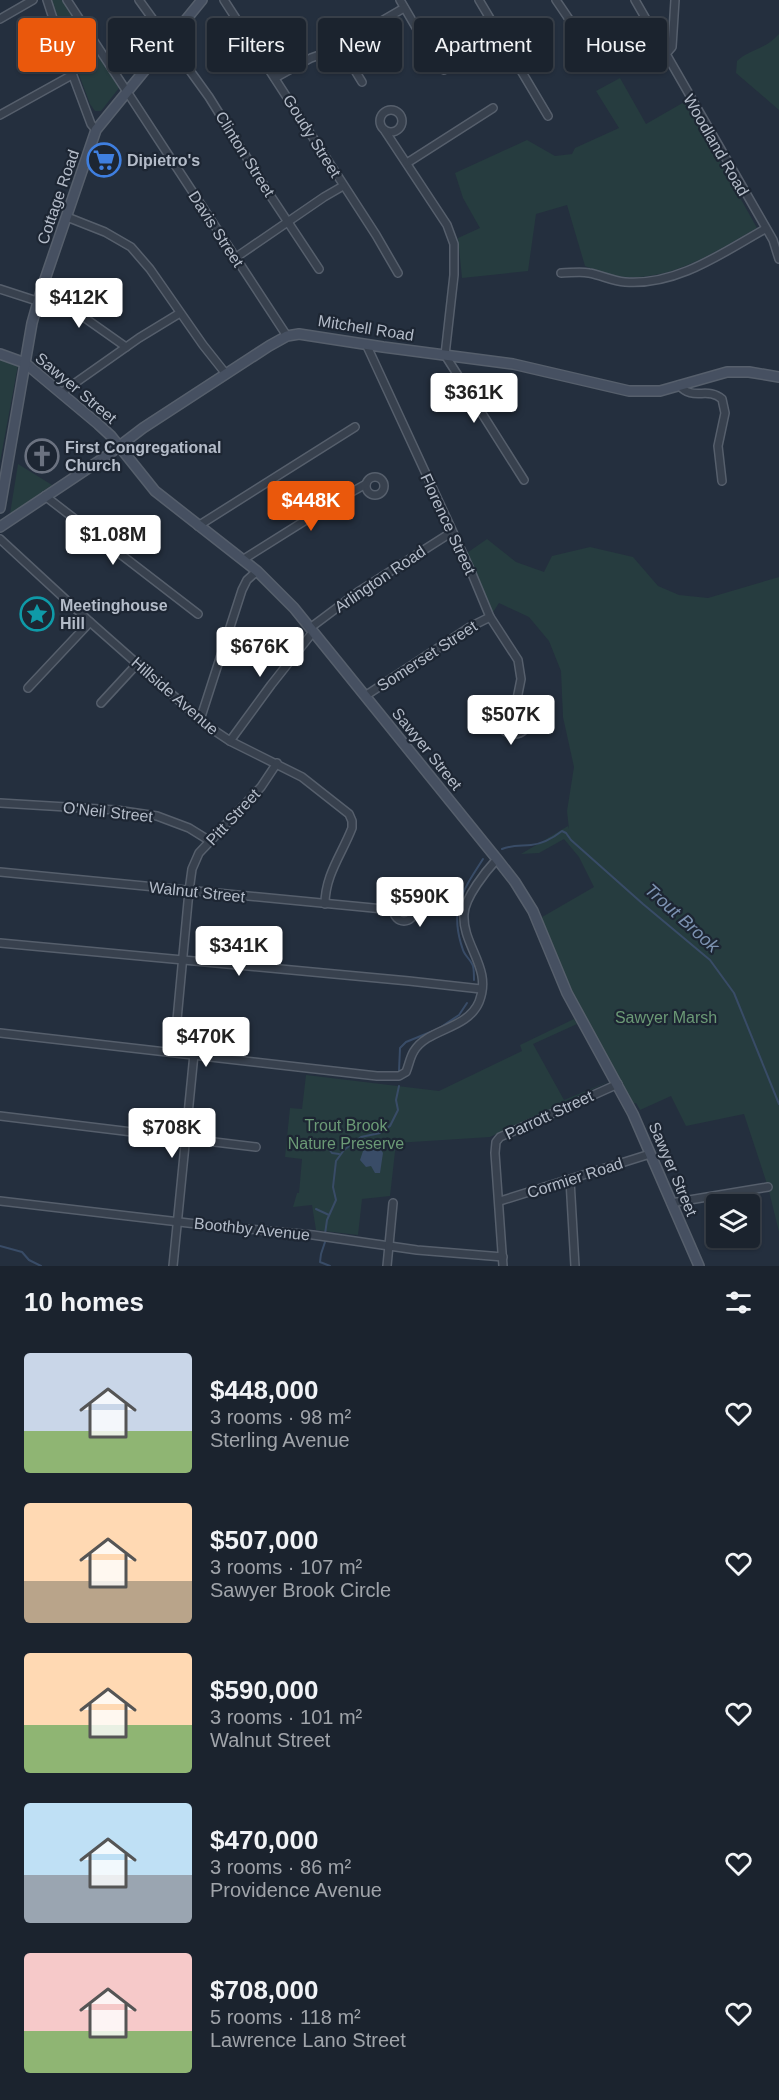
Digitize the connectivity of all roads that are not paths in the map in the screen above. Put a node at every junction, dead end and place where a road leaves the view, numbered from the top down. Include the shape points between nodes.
1 (33, 0) edge
2 (47, 0) edge
3 (67, 0) edge
4 (139, 0) edge
5 (202, 0) edge
6 (224, 0) edge
7 (400, 0) edge
8 (479, 0) edge
9 (556, 0) edge
10 (635, 0) edge
11 (675, 0) edge
12 (404, 8) junction
13 (0, 18) edge
14 (152, 18) edge
15 (188, 18) edge
16 (387, 18) edge
17 (568, 18) edge
18 (645, 18) edge
19 (414, 24) edge
20 (667, 53) edge
21 (667, 56) edge
22 (318, 57) edge
23 (143, 72) edge
24 (191, 72) edge
25 (356, 72) edge
26 (72, 75) junction
27 (275, 78) junction
28 (362, 82) dead end
29 (127, 91) junction
30 (493, 108) dead end
31 (0, 115) edge
32 (548, 116) dead end
33 (96, 130) junction
34 (399, 130) junction
35 (384, 131) junction
36 (396, 148) junction
37 (407, 164) junction
38 (343, 186) junction
39 (67, 217) junction
40 (288, 223) junction
41 (765, 229) junction
42 (235, 258) junction
43 (779, 259) edge
44 (319, 269) dead end
45 (399, 273) dead end
46 (561, 273) dead end
47 (0, 289) edge
48 (41, 291) junction
49 (38, 301) junction
50 (180, 313) junction
51 (287, 336) junction
52 (366, 344) junction
53 (126, 347) junction
54 (0, 354) edge
55 (445, 355) junction
56 (25, 363) junction
57 (226, 374) junction
58 (779, 377) edge
59 (680, 385) junction
60 (61, 393) junction
61 (355, 427) dead end
62 (118, 446) junction
63 (524, 480) dead end
64 (722, 481) dead end
65 (366, 484) dead end
66 (45, 496) junction
67 (0, 507) edge
68 (198, 526) junction
69 (0, 527) edge
70 (452, 532) junction
71 (0, 538) edge
72 (244, 560) junction
73 (257, 571) junction
74 (198, 614) dead end
75 (490, 617) junction
76 (90, 622) junction
77 (312, 630) junction
78 (137, 664) junction
79 (27, 688) dead end
80 (365, 696) junction
81 (101, 703) dead end
82 (516, 704) junction
83 (200, 720) junction
84 (230, 741) junction
85 (277, 763) junction
86 (0, 803) edge
87 (210, 841) junction
88 (497, 859) junction
89 (0, 872) edge
90 (189, 891) junction
91 (325, 904) junction
92 (394, 910) dead end
93 (0, 943) edge
94 (184, 961) junction
95 (481, 989) junction
96 (0, 1033) edge
97 (174, 1052) junction
98 (194, 1054) junction
99 (618, 1083) junction
100 (0, 1116) edge
101 (186, 1138) junction
102 (256, 1147) dead end
103 (650, 1154) junction
104 (570, 1180) junction
105 (768, 1187) dead end
106 (0, 1201) edge
107 (500, 1201) junction
108 (393, 1203) dead end
109 (671, 1203) junction
110 (177, 1221) junction
111 (390, 1246) junction
112 (503, 1257) junction
113 (173, 1266) edge
114 (387, 1266) edge
115 (503, 1266) edge
116 (575, 1266) edge
117 (699, 1266) edge

1 - 13 street
2 - 26 street
3 - 29 street, Davis Street
4 - 14 street, Clinton Street
5 - 15 street, Cottage Road
6 - 27 street, Goudy Street
7 - 12 street
8 - 32 street
9 - 17 street
10 - 18 street, Woodland Road
11 - 20 street via 672,47
12 - 16 street
12 - 19 street
21 - 41 street, Woodland Road
22 - 27 street
23 - 29 street, Cottage Road
24 - 40 street, Clinton Street
25 - 28 street
26 - 31 street
26 - 33 street
27 - 38 street, Goudy Street
29 - 33 street, Cottage Road
29 - 42 street, Davis Street
30 - 37 street
33 - 39 street, Cottage Road
34 - 35 street
34 - 35 street via 403,119 392,110 380,117
34 - 36 street
35 - 36 street
36 - 37 street
37 - 55 street via 447,225 454,244
38 - 40 street
38 - 45 street, Goudy Street
39 - 48 street, Cottage Road
39 - 50 street via 105,232 131,248
40 - 42 street
40 - 44 street, Clinton Street
41 - 43 street, Woodland Road
41 - 46 street via 676,276 650,282
42 - 51 street, Davis Street
47 - 49 street
48 - 49 street, Cottage Road
48 - 53 street
49 - 56 street, Cottage Road
50 - 53 street
50 - 57 street
51 - 52 street, Mitchell Road via 307,334
51 - 57 street, Mitchell Road
52 - 55 street, Mitchell Road
52 - 70 street, Florence Street
53 - 60 street
54 - 56 street, Sawyer Street
55 - 59 street, Mitchell Road via 513,364 629,391 645,393
55 - 63 street
56 - 60 street, Sawyer Street
56 - 67 street, Cottage Road
57 - 62 street, Mitchell Road
58 - 59 street, Mitchell Road via 727,372
59 - 64 street via 690,394 713,393 722,399 725,413 718,446
60 - 62 street, Sawyer Street
61 - 68 street
62 - 66 street, Mitchell Road
62 - 68 street, Sawyer Street via 155,491
65 - 72 street
66 - 69 street, Mitchell Road
66 - 74 street
68 - 72 street, Sawyer Street
70 - 75 street, Florence Street
70 - 77 street, Arlington Road via 358,592
71 - 76 street, Hillside Avenue
72 - 73 street, Sawyer Street
73 - 77 street, Sawyer Street
73 - 83 street via 242,590
75 - 80 street, Somerset Street
75 - 82 street, Florence Street via 520,667
76 - 78 street, Hillside Avenue
76 - 79 street
77 - 80 street, Sawyer Street
77 - 84 street, Arlington Road
78 - 81 street
78 - 83 street, Hillside Avenue
80 - 88 street, Sawyer Street
82 - 82 street via 503,708 499,718 502,729 508,733 524,730 529,719 524,708
83 - 84 street, Hillside Avenue
84 - 85 street, Hillside Avenue
85 - 87 street, Pitt Street via 261,787
85 - 91 street, Hillside Avenue via 302,777 349,814 352,821 348,839 329,878
86 - 87 street, O'Neil Street via 157,816
87 - 90 street, Pitt Street via 192,869
88 - 95 street via 464,913 466,930 482,971
88 - 99 street, Sawyer Street via 533,911 567,993
89 - 90 street, Walnut Street
90 - 91 street, Walnut Street
90 - 94 street, Pitt Street
91 - 92 street, Walnut Street
93 - 94 street
94 - 95 street
94 - 97 street, Pitt Street
95 - 98 street via 473,1012 422,1042 414,1050 406,1072 399,1076
96 - 97 street
97 - 98 street
98 - 101 street
99 - 103 street, Sawyer Street
99 - 107 street, Parrott Street via 500,1137 495,1153
100 - 101 street
101 - 102 street
101 - 110 street
103 - 104 street, Cormier Road
103 - 109 street, Sawyer Street
104 - 107 street, Cormier Road
104 - 116 street
105 - 109 street
106 - 110 street, Boothby Avenue
107 - 112 street, Parrott Street
108 - 111 street
109 - 117 street, Sawyer Street
110 - 111 street, Boothby Avenue
110 - 113 street
111 - 112 street, Boothby Avenue
111 - 114 street
112 - 115 street, Parrott Street

